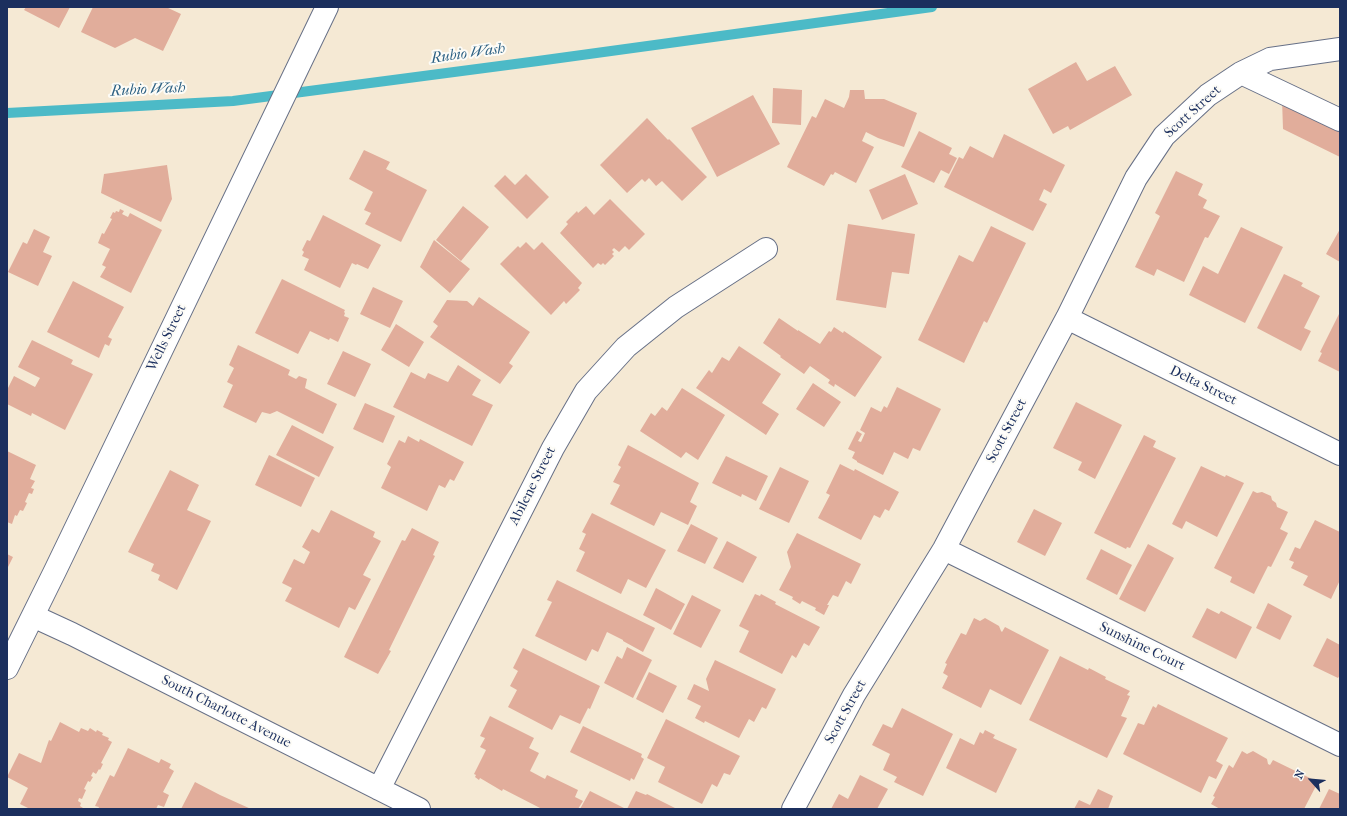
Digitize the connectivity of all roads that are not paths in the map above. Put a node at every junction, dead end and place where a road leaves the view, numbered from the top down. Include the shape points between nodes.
1 (320, 9) edge
2 (1340, 49) edge
3 (1241, 73) junction
4 (1340, 120) edge
5 (766, 249) dead end
6 (1067, 318) junction
7 (1340, 454) edge
8 (944, 549) junction
9 (33, 616) junction
10 (7, 668) edge
11 (1340, 745) edge
12 (379, 789) junction
13 (419, 809) edge
14 (793, 809) edge

1 - 9 street, Wells Street via 306,51
2 - 3 street, Scott Street via 1270,59
3 - 4 street
3 - 6 street, Scott Street via 1208,95 1164,136 1136,178
5 - 12 street, Abilene Street via 676,307 626,347 586,391 553,448
6 - 7 street, Delta Street
6 - 8 street, Scott Street
8 - 11 street, Sunshine Court
8 - 14 street, Scott Street via 854,695
9 - 10 street, Wells Street
9 - 12 street, South Charlotte Avenue
12 - 13 street, South Charlotte Avenue

